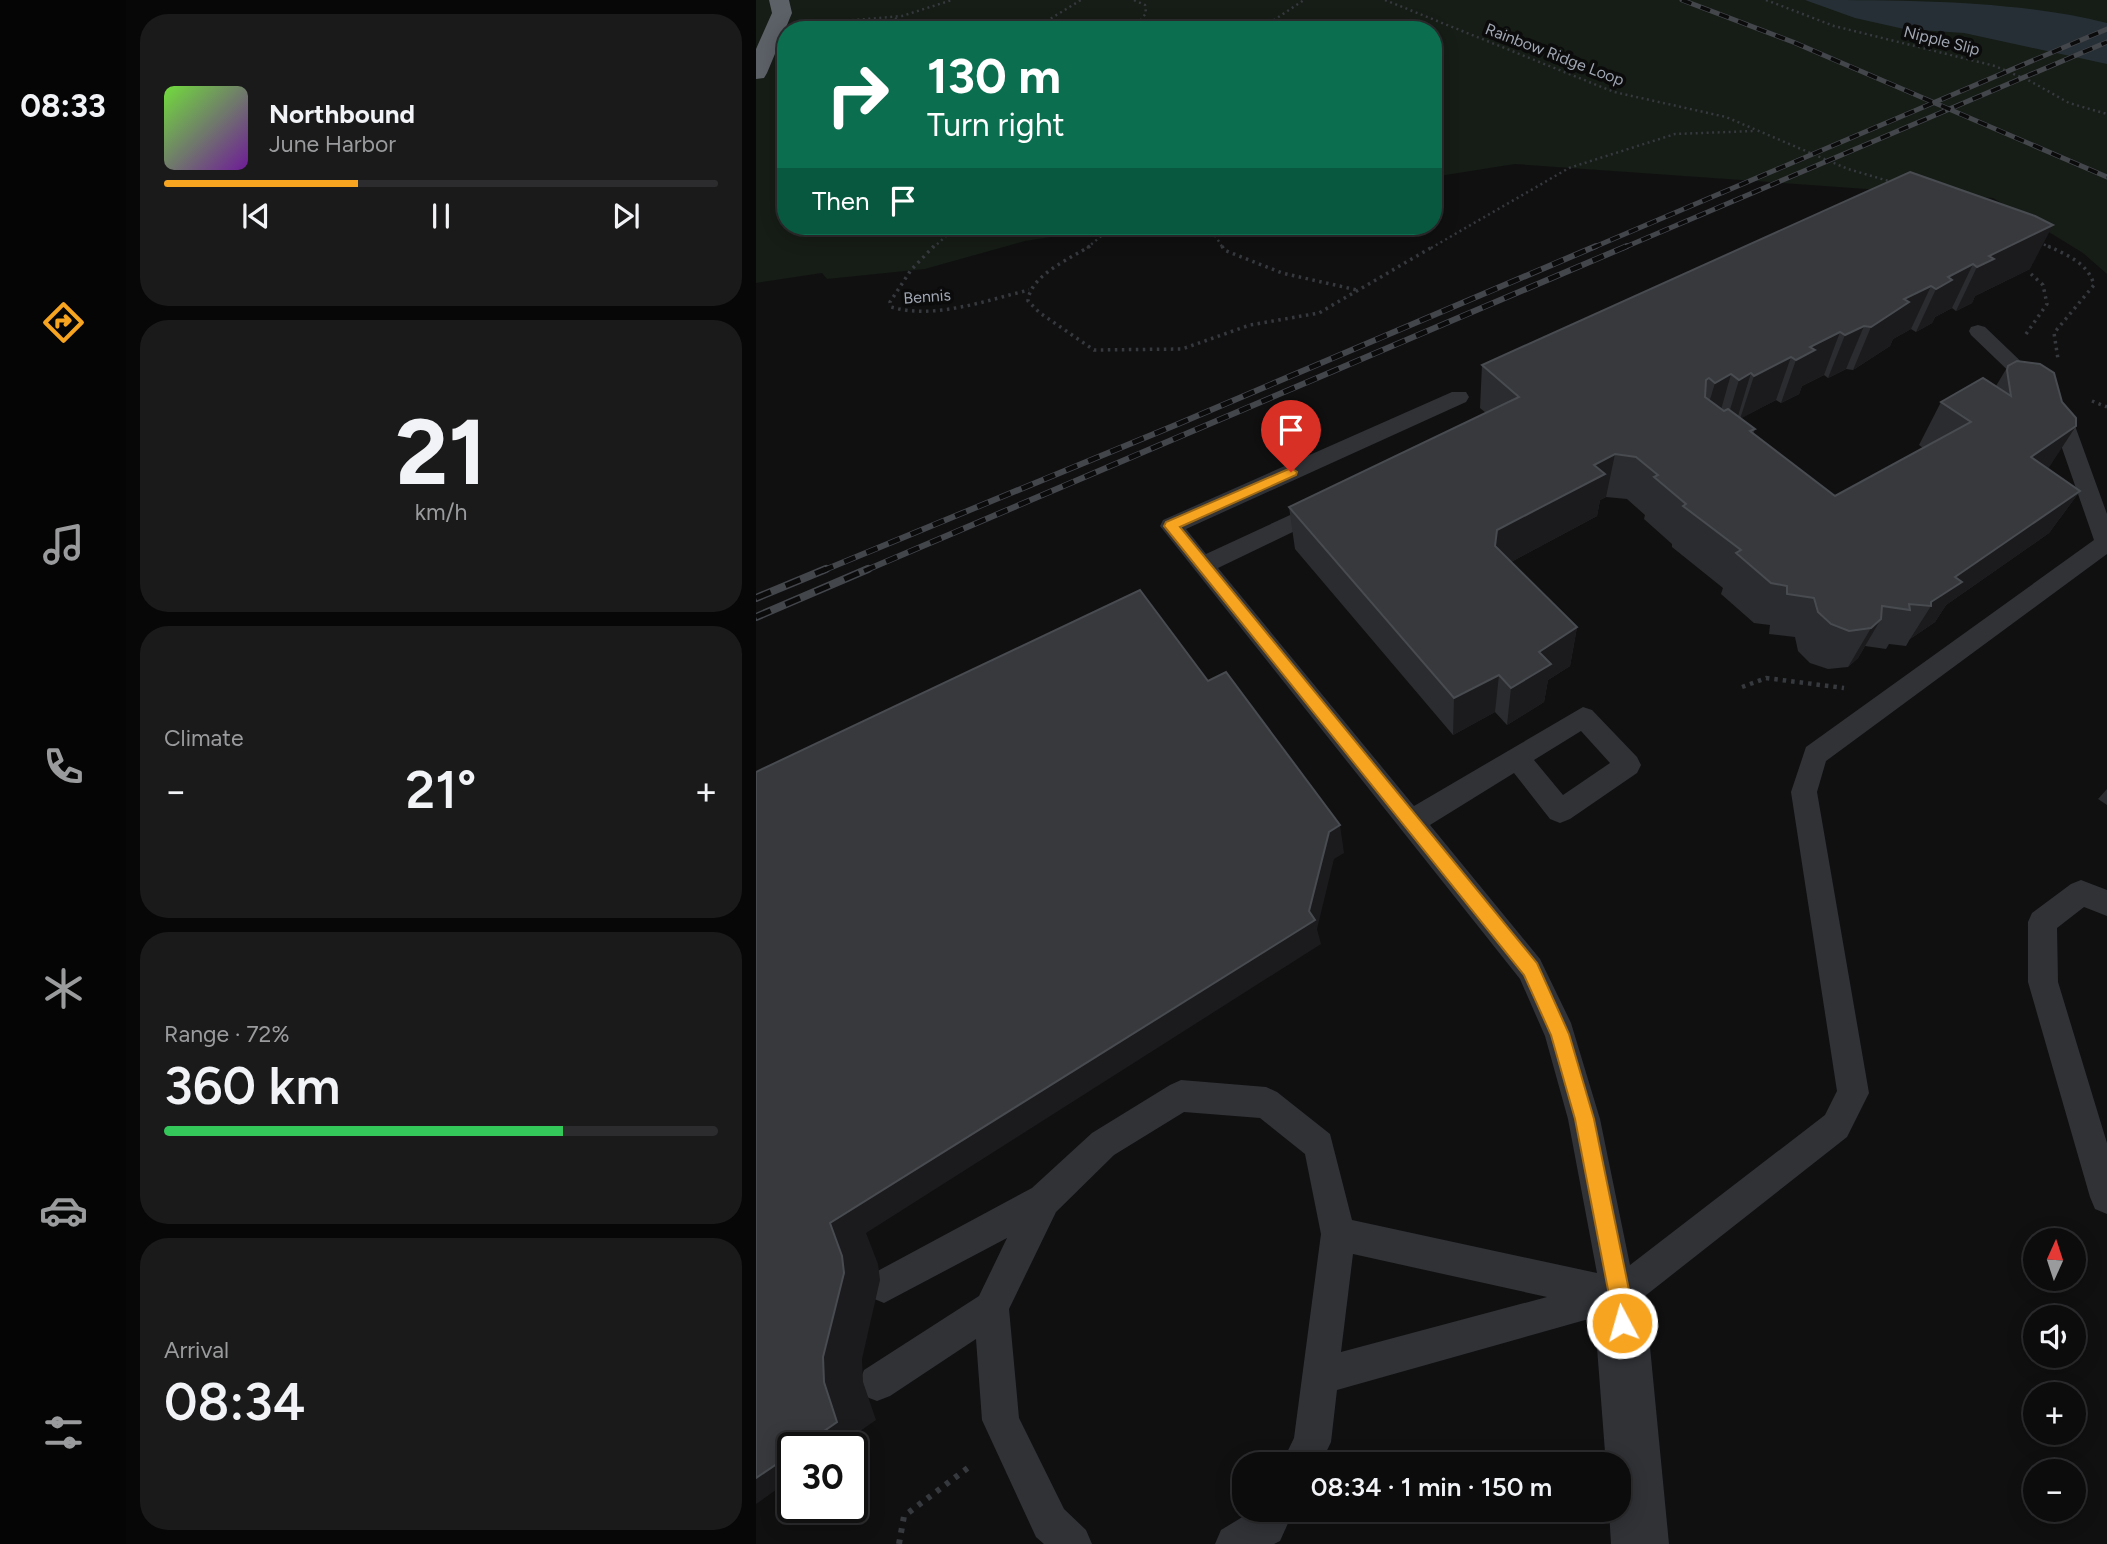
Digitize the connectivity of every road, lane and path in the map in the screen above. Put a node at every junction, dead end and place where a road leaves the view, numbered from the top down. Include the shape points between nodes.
1 (779, 0) edge
2 (952, 0) edge
3 (1081, 0) edge
4 (1134, 0) edge
5 (1304, 0) edge
6 (1385, 0) edge
7 (1766, 0) edge
8 (894, 18) junction
9 (779, 21) edge
10 (849, 21) edge
11 (899, 21) edge
12 (1045, 21) edge
13 (1140, 21) edge
14 (1272, 21) edge
15 (1437, 21) edge
16 (1442, 23) edge
17 (777, 25) edge
18 (756, 73) edge
19 (2107, 114) edge
20 (1758, 131) junction
21 (1895, 183) edge
22 (947, 235) edge
23 (1103, 235) edge
24 (1215, 235) edge
25 (2035, 240) dead end
26 (2031, 274) edge
27 (1029, 290) junction
28 (1357, 291) junction
29 (1978, 331) edge
30 (2024, 336) dead end
31 (2060, 363) dead end
32 (2088, 396) dead end
33 (1459, 397) dead end
34 (2107, 407) edge
35 (1341, 500) edge
36 (2106, 544) edge
37 (1203, 565) junction
38 (1517, 758) dead end
39 (1410, 823) junction
40 (2107, 903) edge
41 (2107, 1198) edge
42 (1044, 1200) junction
43 (1338, 1234) junction
44 (884, 1286) dead end
45 (1619, 1295) junction
46 (991, 1308) junction
47 (1320, 1376) junction
48 (877, 1383) dead end
49 (1008, 1434) junction
50 (1307, 1452) edge
51 (1269, 1522) edge
52 (900, 1544) edge
53 (1072, 1544) edge
54 (1236, 1544) edge
55 (1640, 1544) edge

1 - 9 highway
2 - 8 path
3 - 12 path
4 - 13 path via 1145,5
5 - 14 path
6 - 15 path, Rainbow Ridge Loop
7 - 19 path, Nipple Slip via 1834,26 1995,66 2069,103
8 - 10 path
8 - 11 path
16 - 20 path, Rainbow Ridge Loop via 1614,92 1726,117
17 - 18 highway
20 - 21 path, Rainbow Ridge Loop via 1847,169
20 - 28 path, Rainbow Ridge Loop via 1675,134 1569,168
22 - 27 path, Bennis via 916,263 895,292 891,307 916,311 968,305
23 - 27 path
24 - 28 path via 1224,250 1282,273
25 - 31 path via 2084,266 2093,276 2094,285 2054,333 2054,352
26 - 30 path via 2043,285 2047,303
27 - 28 path, Rainbow Ridge Loop via 1028,301 1040,313 1094,349 1182,349 1250,326 1319,313
29 - 36 lane via 2027,378 2064,423
32 - 34 path
33 - 37 lane via 1171,526
35 - 37 lane
36 - 45 lane via 1815,755 1804,792 1853,1093 1836,1126
37 - 39 lane
38 - 39 lane
39 - 45 lane via 1530,969 1560,1034 1584,1119
40 - 41 lane via 2081,893 2042,922 2043,982
42 - 43 lane via 1103,1144 1181,1096 1266,1103 1319,1145
42 - 44 lane
42 - 46 lane
43 - 45 lane
43 - 47 lane
45 - 47 lane
45 - 55 street
46 - 48 lane
46 - 49 lane via 1001,1420
47 - 50 lane
49 - 52 path via 904,1516
49 - 53 lane via 1050,1523
51 - 54 lane

